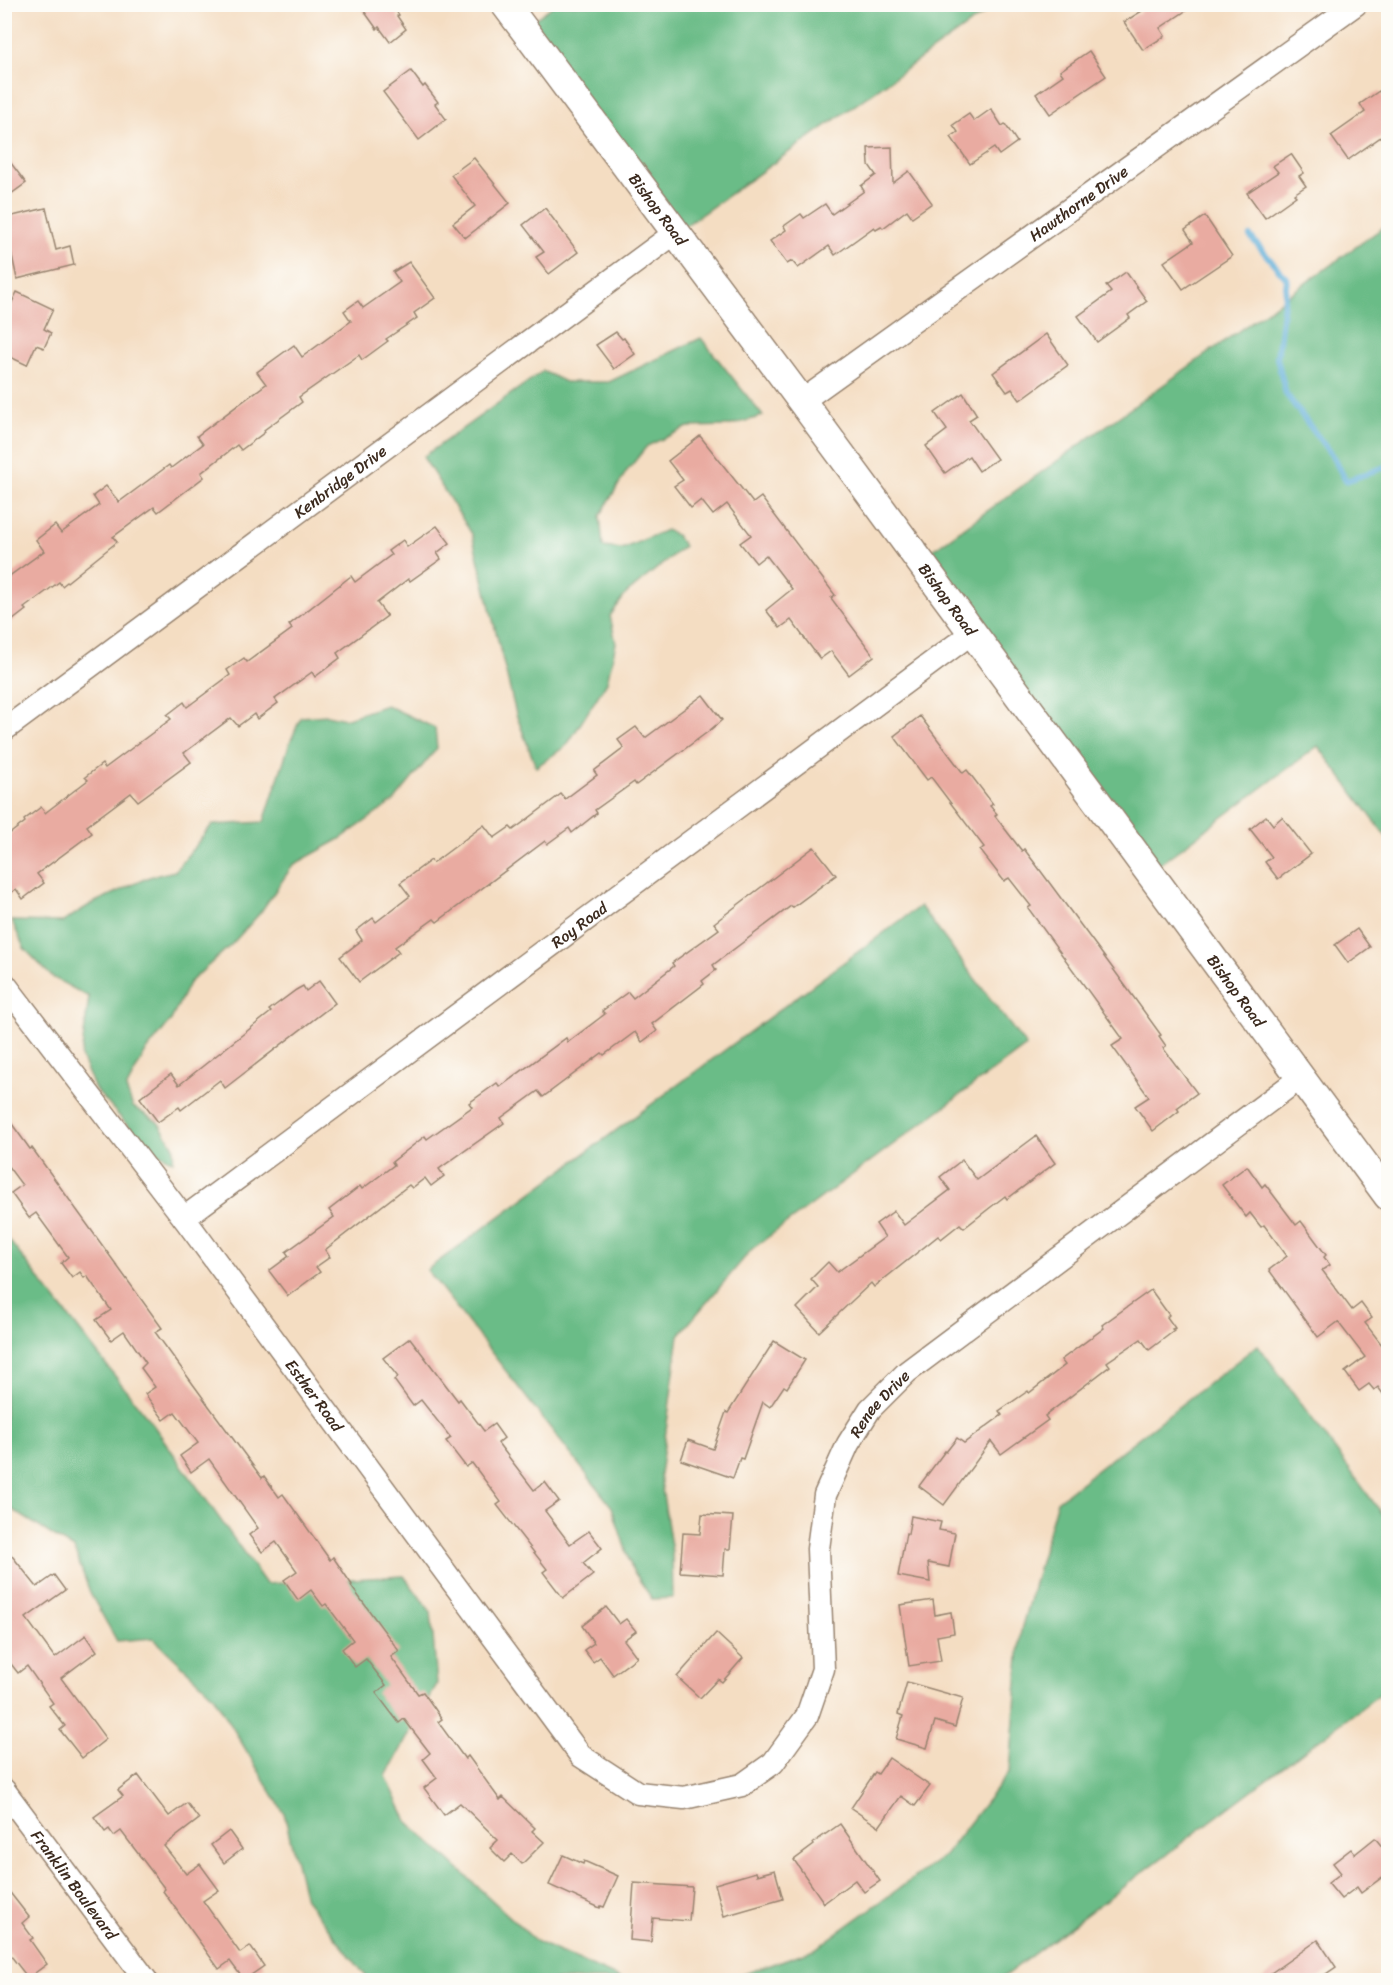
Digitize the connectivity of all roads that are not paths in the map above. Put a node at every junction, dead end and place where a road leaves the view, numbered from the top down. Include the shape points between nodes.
1 (506, 4) edge
2 (1356, 4) edge
3 (675, 233) junction
4 (802, 402) junction
5 (973, 632) junction
6 (4, 730) edge
7 (4, 983) edge
8 (1300, 1078) junction
9 (1389, 1196) edge
10 (184, 1218) junction
11 (4, 1790) edge
12 (638, 1792) joint
13 (146, 1980) edge

1 - 3 street, Bishop Road
2 - 4 street, Hawthorne Drive
3 - 4 street, Bishop Road
3 - 6 street, Kenbridge Drive
4 - 5 street, Bishop Road
5 - 8 street, Bishop Road
5 - 10 street, Roy Road
7 - 10 street, Esther Road
8 - 9 street, Bishop Road
8 - 12 street, Renee Drive via 907,1372 870,1409 825,1495 818,1549 823,1669 807,1716 773,1763 742,1785 684,1798
10 - 12 street, Esther Road via 581,1756
11 - 13 street, Franklin Boulevard

